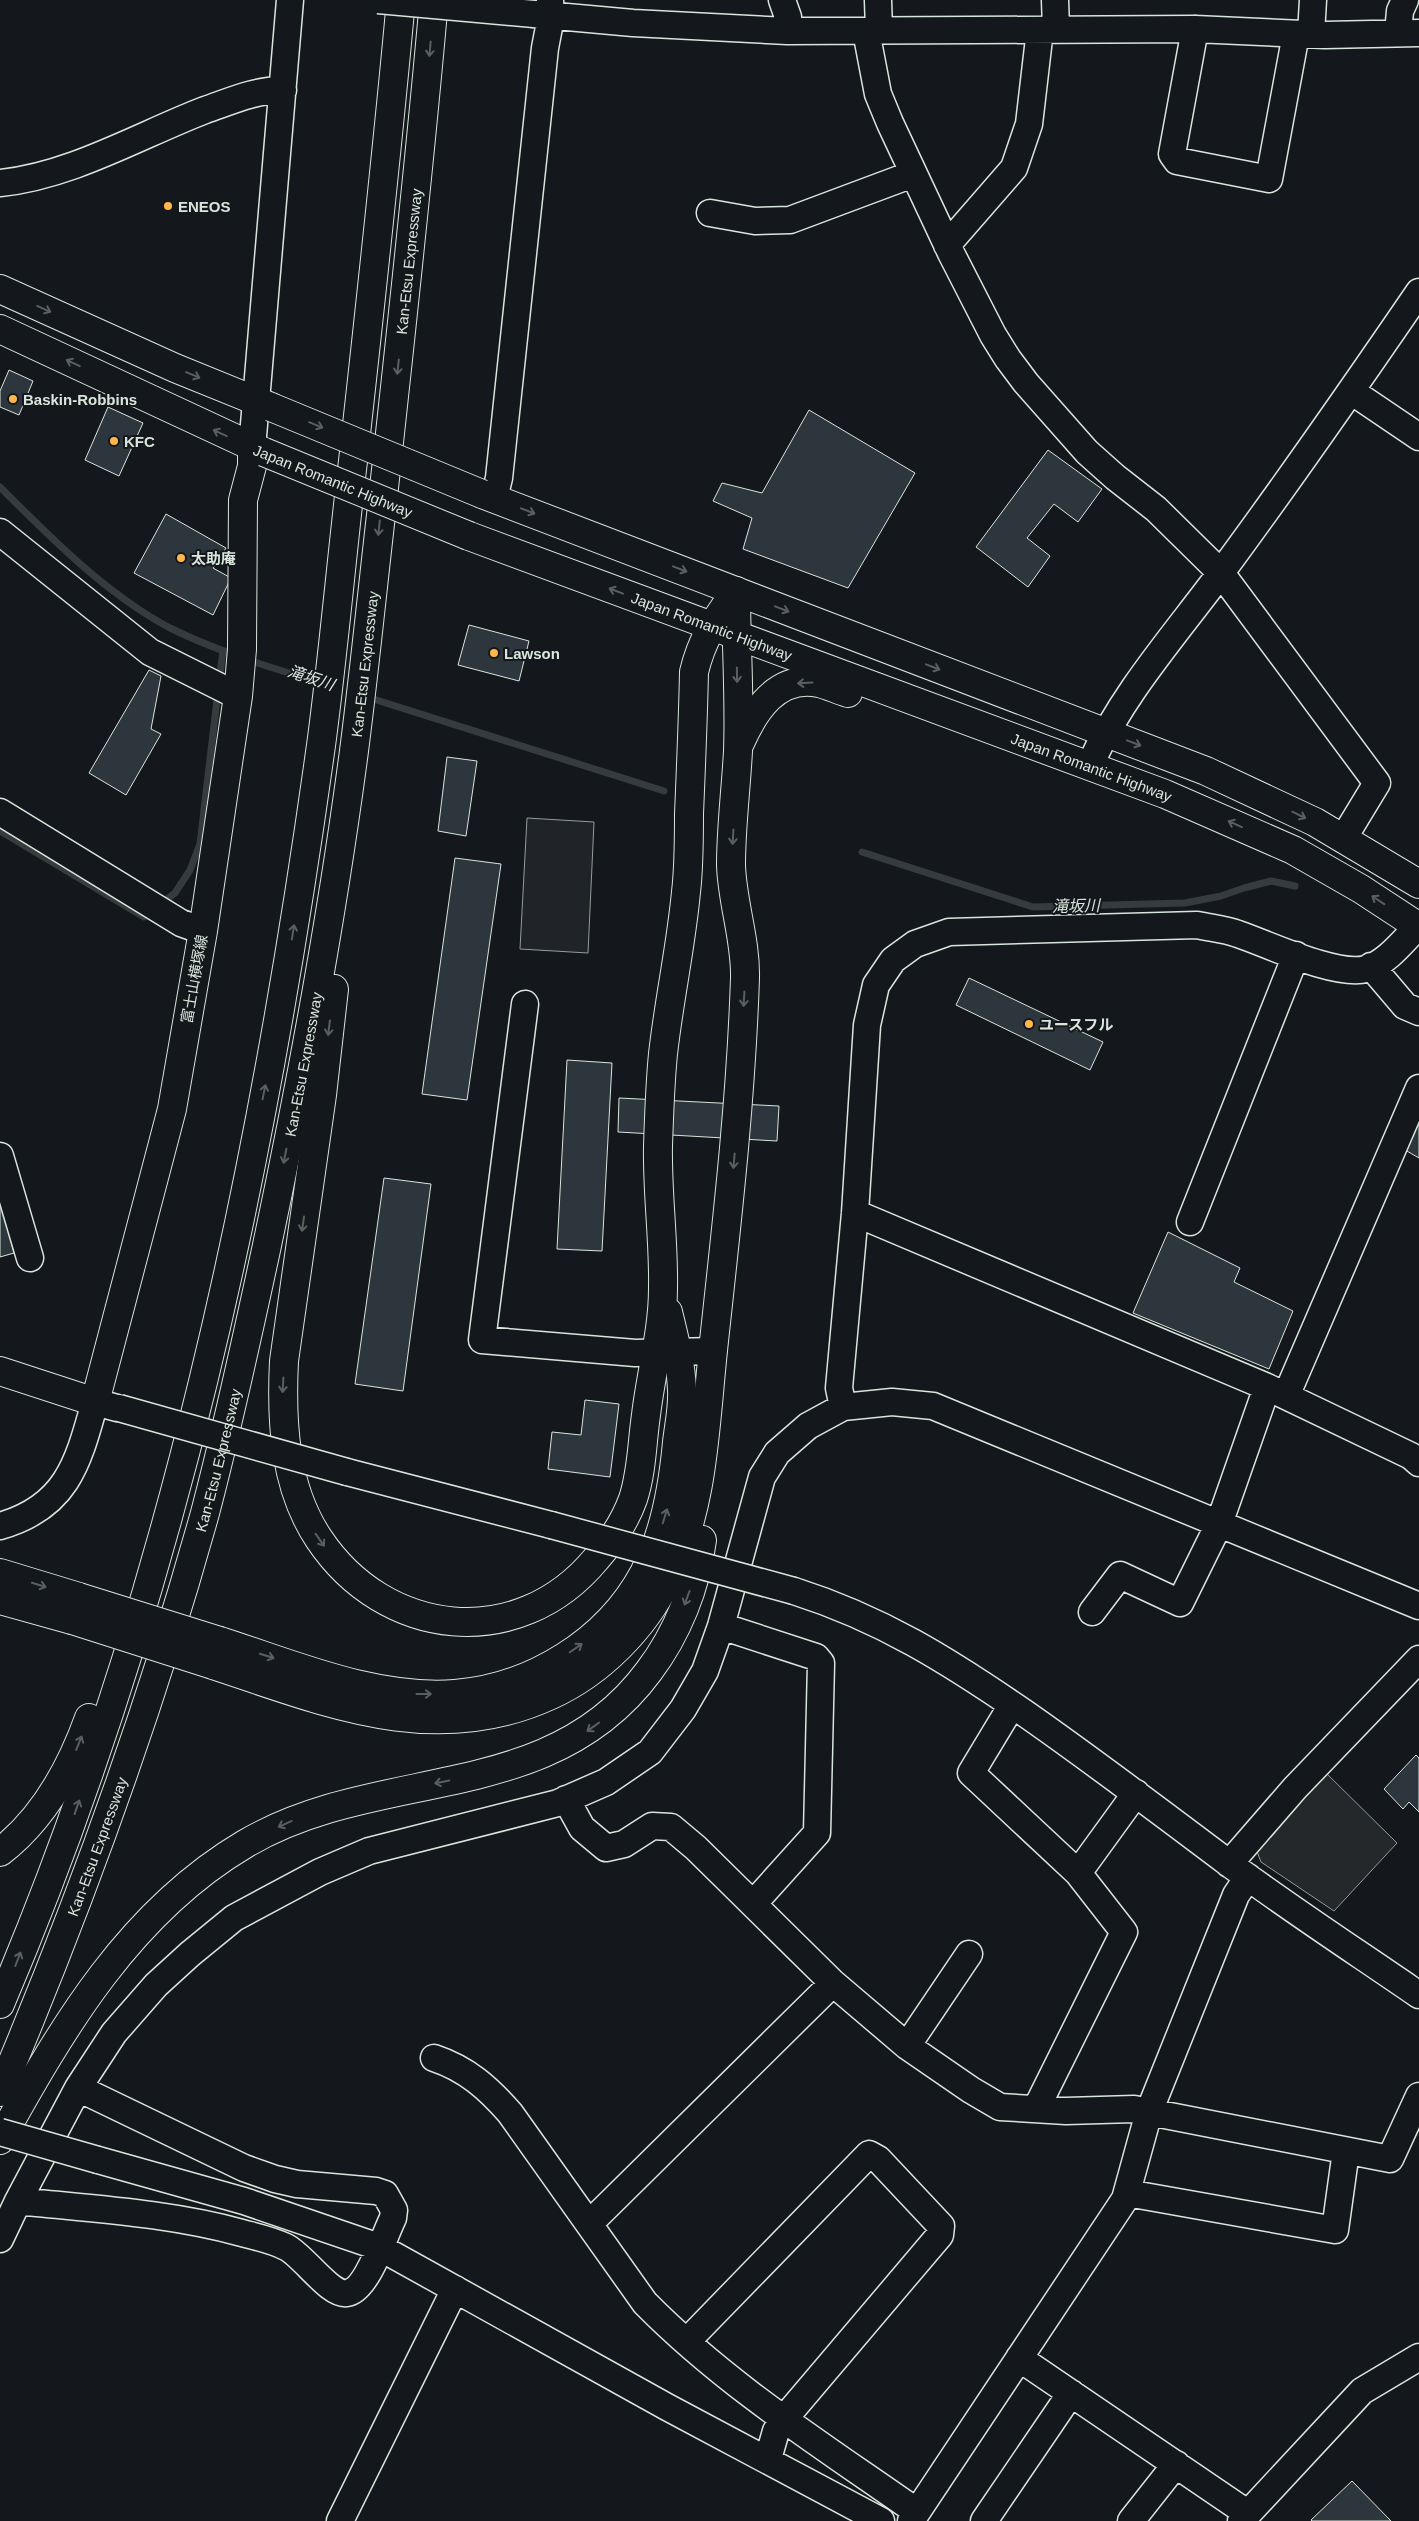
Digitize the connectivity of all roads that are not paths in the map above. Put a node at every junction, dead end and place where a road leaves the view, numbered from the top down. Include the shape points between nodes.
1 (290, 0) edge
2 (378, 0) edge
3 (401, 0) edge
4 (434, 0) edge
5 (782, 0) edge
6 (878, 0) edge
7 (1056, 0) edge
8 (1313, 0) edge
9 (1405, 0) edge
10 (545, 10) edge
11 (1195, 29) junction
12 (1048, 30) junction
13 (788, 31) junction
14 (872, 31) junction
15 (1408, 33) edge
16 (1304, 34) junction
17 (282, 90) junction
18 (913, 174) junction
19 (0, 183) edge
20 (710, 213) dead end
21 (947, 245) junction
22 (0, 289) edge
23 (1419, 292) edge
24 (0, 329) edge
25 (1350, 391) junction
26 (264, 404) junction
27 (1419, 437) edge
28 (258, 450) junction
29 (488, 496) junction
30 (0, 532) edge
31 (1221, 573) junction
32 (736, 591) junction
33 (710, 627) junction
34 (736, 635) junction
35 (238, 696) junction
36 (986, 728) junction
37 (1105, 732) junction
38 (738, 747) junction
39 (354, 753) junction
40 (1090, 765) junction
41 (0, 812) edge
42 (1344, 839) junction
43 (1419, 884) edge
44 (1419, 926) edge
45 (203, 931) junction
46 (1296, 955) junction
47 (1371, 966) junction
48 (526, 1004) dead end
49 (1419, 1012) edge
50 (1419, 1088) edge
51 (253, 1147) junction
52 (0, 1156) edge
53 (855, 1213) junction
54 (1190, 1222) dead end
55 (30, 1258) dead end
56 (713, 1351) junction
57 (667, 1352) junction
58 (0, 1371) edge
59 (1277, 1392) junction
60 (107, 1405) junction
61 (843, 1407) junction
62 (706, 1429) junction
63 (1419, 1463) edge
64 (1219, 1524) junction
65 (0, 1526) edge
66 (0, 1574) edge
67 (0, 1600) edge
68 (1419, 1606) edge
69 (75, 1608) junction
70 (1092, 1612) dead end
71 (721, 1626) junction
72 (217, 1653) junction
73 (1419, 1659) edge
74 (1012, 1705) junction
75 (1136, 1793) junction
76 (566, 1799) junction
77 (0, 1852) edge
78 (1239, 1870) junction
79 (1078, 1873) junction
80 (753, 1904) junction
81 (969, 1954) dead end
82 (833, 1983) junction
83 (1419, 1995) edge
84 (0, 2004) edge
85 (906, 2046) junction
86 (434, 2058) dead end
87 (78, 2088) junction
88 (0, 2092) edge
89 (1419, 2096) edge
90 (1036, 2109) junction
91 (1149, 2112) junction
92 (0, 2132) edge
93 (0, 2140) edge
94 (1346, 2150) junction
95 (1127, 2193) junction
96 (18, 2201) junction
97 (590, 2223) junction
98 (0, 2240) edge
99 (379, 2247) junction
100 (455, 2289) junction
101 (689, 2344) junction
102 (1419, 2357) edge
103 (1019, 2358) junction
104 (1071, 2393) junction
105 (784, 2419) junction
106 (768, 2459) junction
107 (1176, 2464) junction
108 (914, 2516) edge
109 (1244, 2517) edge
110 (340, 2521) edge
111 (881, 2521) edge
112 (984, 2521) edge
113 (1131, 2521) edge

1 - 17 street
2 - 10 street, bridge
51 -> 3 main road via 287,972 322,734 384,187
4 -> 39 main road, Kan-Etsu Expressway via 416,205
5 - 13 street via 788,17
6 - 14 street
7 - 12 street
8 - 16 street
9 - 15 street via 1400,11
10 - 13 street
10 - 29 street via 545,48 499,478
11 - 12 street
11 - 16 street
11 - 16 street via 1172,154 1177,161 1269,179
12 - 14 street
12 - 21 street via 1029,124 1014,168
13 - 14 street
14 - 18 street via 878,94
15 - 16 street
17 - 19 street via 264,90 172,123 61,169
17 - 26 street
18 - 20 street via 790,220 755,221
18 - 21 street
21 - 31 street via 993,335 1026,383 1087,452 1156,509
22 -> 26 main road
23 - 25 street
28 -> 24 main road, Japan Romantic Highway
25 - 27 street
25 - 31 street
26 - 28 street
26 -> 29 main road, bridge
33 -> 28 main road, Japan Romantic Highway, bridge via 468,536
28 - 35 main road, 富士山横塚線 via 243,500
29 -> 32 main road
30 - 35 street via 150,652
31 - 37 street via 1125,700
31 - 42 street via 1377,783
32 - 33 main road
32 - 34 main road
32 -> 37 main road
33 - 34 main road, Japan Romantic Highway
33 - 57 main road via 694,672 687,890 663,1054 658,1150
34 - 36 main road, Japan Romantic Highway
34 -> 38 main road
35 - 45 main road, 富士山横塚線
36 -> 38 main road via 948,727 819,683 802,682 782,688 760,706
36 - 40 main road, Japan Romantic Highway
37 - 40 street
37 -> 42 main road via 1206,771
38 -> 56 main road via 731,867 745,973 734,1158
39 -> 57 main road via 342,912 324,1076 284,1361 282,1404 293,1480 318,1538 339,1565 362,1586 389,1604 419,1616 451,1622 480,1622 512,1616 542,1604 589,1568 623,1522 640,1466 646,1411
39 -> 88 main road, Kan-Etsu Expressway via 319,979 285,1160 248,1336 206,1509 160,1666 107,1823 43,1991
44 -> 40 main road, Japan Romantic Highway via 1293,850
41 - 45 street via 181,923
42 - 43 main road
44 - 47 street via 1385,958
45 - 60 main road, 富士山横塚線 via 172,1109
46 - 47 street via 1348,970
46 - 53 street via 1236,933 1197,925 949,932 914,944 893,960 876,984 869,1017
46 - 54 street
47 - 49 street via 1406,1006
48 - 57 street via 482,1340
50 - 59 street
77 -> 51 main road via 34,1820 55,1790 73,1758 90,1715 149,1527
84 -> 51 main road via 74,1814 129,1656 174,1496 216,1323
52 - 55 street
53 - 59 street
53 - 61 street via 839,1388
56 - 57 street
56 - 62 main road
72 -> 57 main road via 376,1688 416,1694 453,1694 520,1681 581,1646 626,1600 644,1573 669,1503 682,1390
58 - 60 main road
59 - 63 street via 1411,1456
59 - 64 street
60 - 65 street via 60,1490 31,1515
60 - 74 street, bridge via 794,1591 860,1614 899,1633
61 - 64 street via 892,1402 933,1406
61 - 71 street via 801,1432 777,1453 762,1477
62 - 72 main road via 692,1512 668,1579 650,1608 611,1654 580,1679 551,1695 520,1707 458,1719 423,1721 398,1718 323,1702
62 -> 93 main road via 706,1508 692,1586 679,1622 660,1657 629,1694 593,1728 527,1762 329,1807 285,1823 245,1844 210,1868 149,1922 89,1992 60,2034
64 - 68 street
64 - 70 street via 1180,1603 1120,1575
66 -> 69 main road
67 - 69 main road
69 - 72 main road, bridge
71 - 76 street via 706,1671 683,1710 650,1752 606,1782
71 - 80 street via 816,1657 821,1663 817,1833
73 - 78 street via 1295,1788
74 - 75 street
74 - 79 street via 971,1773
75 - 78 street
75 - 79 street
76 - 80 street via 582,1828 606,1848 624,1844 652,1826 671,1827
76 - 87 street via 369,1851 314,1875 234,1918 156,1985 114,2033
78 - 83 street
78 - 91 street via 1236,1895
79 - 90 street via 1124,1932
80 - 82 street
81 - 85 street
82 - 85 street
82 - 97 street
85 - 90 street via 1000,2106
86 - 97 street via 454,2065 488,2088
87 - 96 street
87 - 99 street via 244,2168 275,2179 385,2194 394,2210
89 - 94 street via 1390,2159
90 - 91 street via 1134,2109
91 - 94 street
91 - 95 street
92 - 99 street, bridge via 288,2214
94 - 95 street via 1335,2230
95 - 103 street
96 - 98 street
96 - 99 street via 204,2222 286,2247 303,2258 328,2286 345,2294 362,2284
97 - 101 street via 605,2249 645,2302
99 - 100 street
100 - 106 street via 667,2407
100 - 110 street
101 - 105 street
101 - 105 street via 695,2333 869,2154 878,2159 941,2226 940,2235
102 - 109 street via 1362,2391
103 - 104 street
103 - 108 street
104 - 107 street
104 - 112 street
105 - 106 street via 776,2431
105 - 108 street
106 - 111 street
107 - 109 street
107 - 113 street

